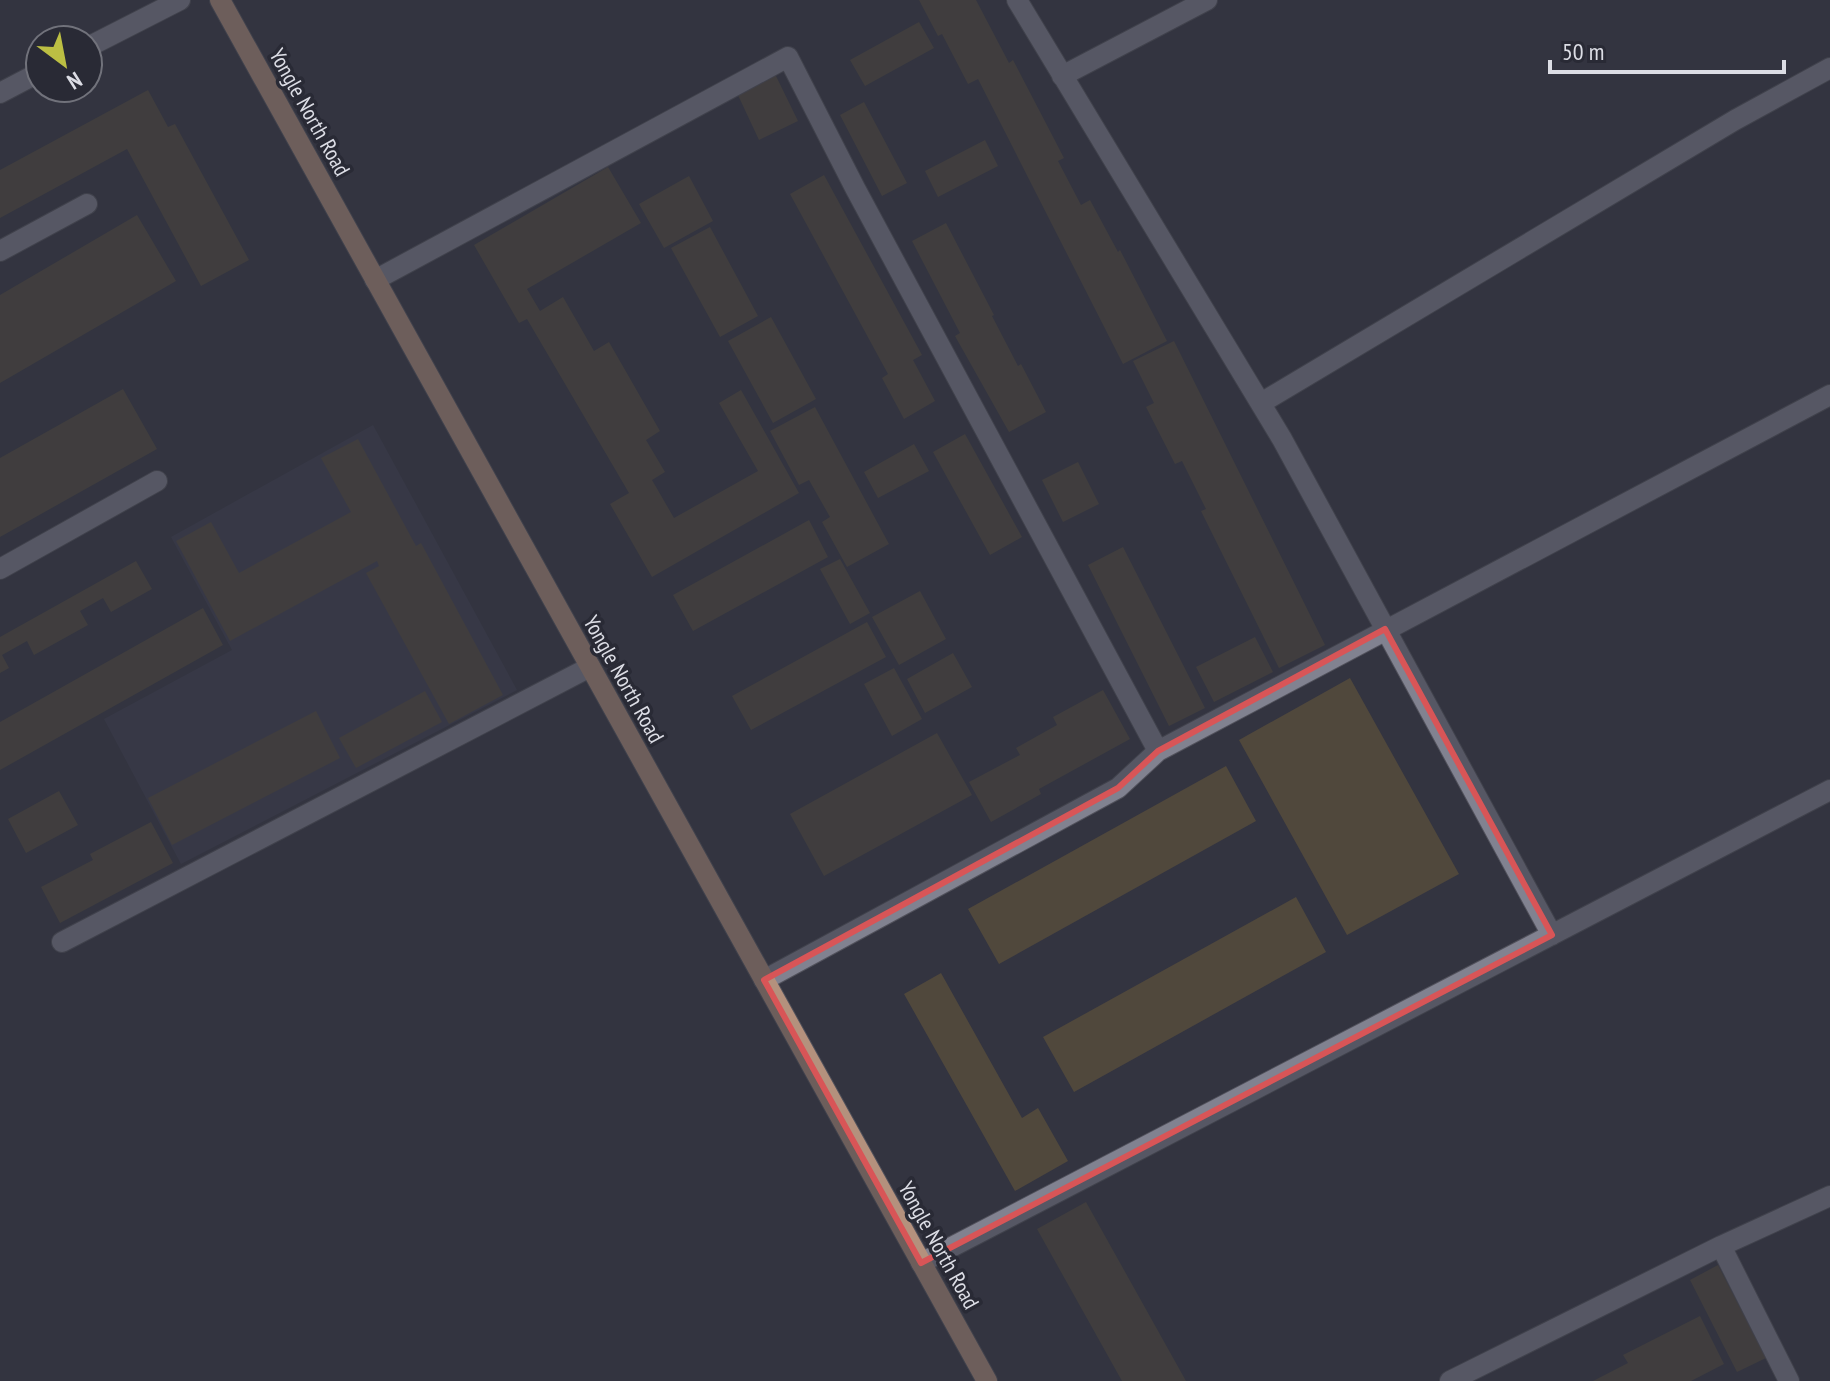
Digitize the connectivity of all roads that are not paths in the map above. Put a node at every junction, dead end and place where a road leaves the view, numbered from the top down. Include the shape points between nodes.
1 (180, 0) edge
2 (220, 0) edge
3 (1017, 0) edge
4 (1207, 0) edge
5 (104, 39) edge
6 (1830, 68) edge
7 (1062, 76) junction
8 (24, 80) edge
9 (0, 93) edge
10 (87, 204) dead end
11 (0, 251) edge
12 (375, 280) junction
13 (1830, 395) edge
14 (1261, 403) junction
15 (157, 481) dead end
16 (0, 569) edge
17 (1385, 629) junction
18 (590, 667) junction
19 (1158, 751) junction
20 (1830, 790) edge
21 (1552, 935) junction
22 (62, 942) dead end
23 (764, 980) junction
24 (1830, 1196) edge
25 (1721, 1246) junction
26 (921, 1263) junction
27 (987, 1381) edge
28 (1450, 1381) edge
29 (1789, 1381) edge

1 - 5 street
2 - 12 main road, Yongle North Road
3 - 7 street
4 - 7 street
6 - 14 street
7 - 14 street
8 - 9 street
10 - 11 street
12 - 18 main road, Yongle North Road
12 - 19 street via 788,57
13 - 17 street
14 - 17 street
15 - 16 street
17 - 19 street
17 - 21 street
18 - 22 street
18 - 23 main road, Yongle North Road
19 - 23 street via 1118,788
20 - 21 street
21 - 26 street
23 - 26 main road, Yongle North Road
24 - 25 street
25 - 28 street
25 - 29 street
26 - 27 main road, Yongle North Road

